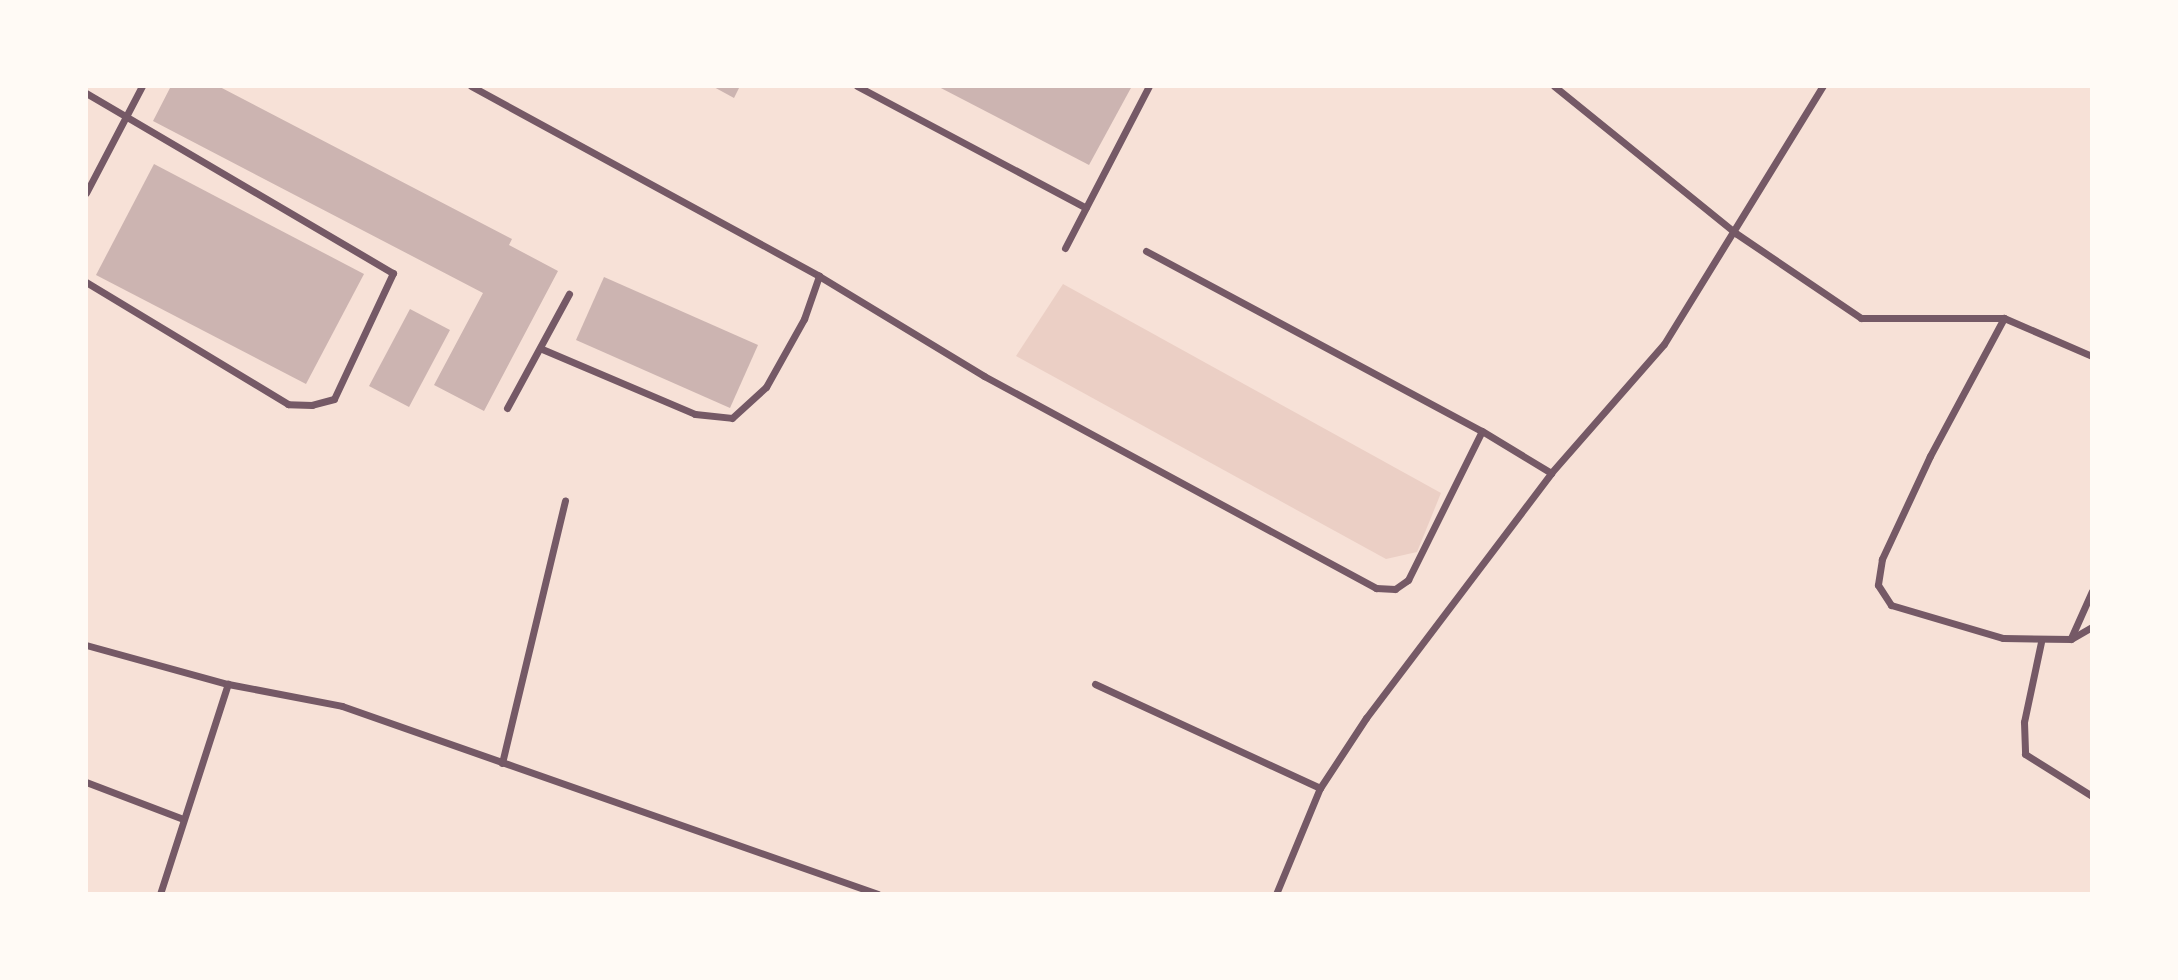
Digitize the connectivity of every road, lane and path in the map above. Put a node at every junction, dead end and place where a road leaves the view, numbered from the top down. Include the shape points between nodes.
1 (142, 86) edge
2 (471, 86) edge
3 (857, 86) edge
4 (1149, 86) edge
5 (1554, 86) edge
6 (1823, 86) edge
7 (86, 93) edge
8 (125, 114) junction
9 (86, 192) edge
10 (1086, 208) junction
11 (1737, 234) junction
12 (1065, 248) dead end
13 (1146, 251) dead end
14 (819, 276) junction
15 (86, 282) edge
16 (569, 294) dead end
17 (2004, 318) junction
18 (542, 349) junction
19 (2092, 356) edge
20 (507, 408) dead end
21 (1482, 431) junction
22 (1551, 473) junction
23 (565, 500) dead end
24 (2092, 591) edge
25 (2092, 627) edge
26 (2071, 639) junction
27 (2041, 642) junction
28 (86, 645) edge
29 (228, 684) junction
30 (1095, 684) dead end
31 (502, 763) junction
32 (86, 782) edge
33 (1320, 788) junction
34 (2092, 796) edge
35 (183, 819) junction
36 (160, 894) edge
37 (878, 894) edge
38 (1276, 894) edge

1 - 8 street
2 - 14 street
3 - 10 street
4 - 10 street
5 - 11 street
6 - 11 street
7 - 8 street
8 - 9 street
8 - 15 street via 393,273 334,398 312,405 288,404
10 - 12 street
11 - 17 street via 1861,318
11 - 22 street via 1664,344
13 - 21 street
14 - 18 street via 804,319 766,387 732,418 695,414
14 - 21 street via 984,376 1376,588 1395,589 1408,580
16 - 18 street
17 - 19 street
17 - 27 street via 1930,456 1882,559 1878,585 1891,605 1937,623
18 - 20 street
21 - 22 street
22 - 33 street
23 - 31 street
24 - 26 street
25 - 26 street
26 - 27 street
27 - 34 street via 2024,722 2025,754 2031,763
28 - 29 street
29 - 31 street via 342,706
29 - 35 street
30 - 33 street
31 - 37 street
32 - 35 street
33 - 38 street
35 - 36 street

